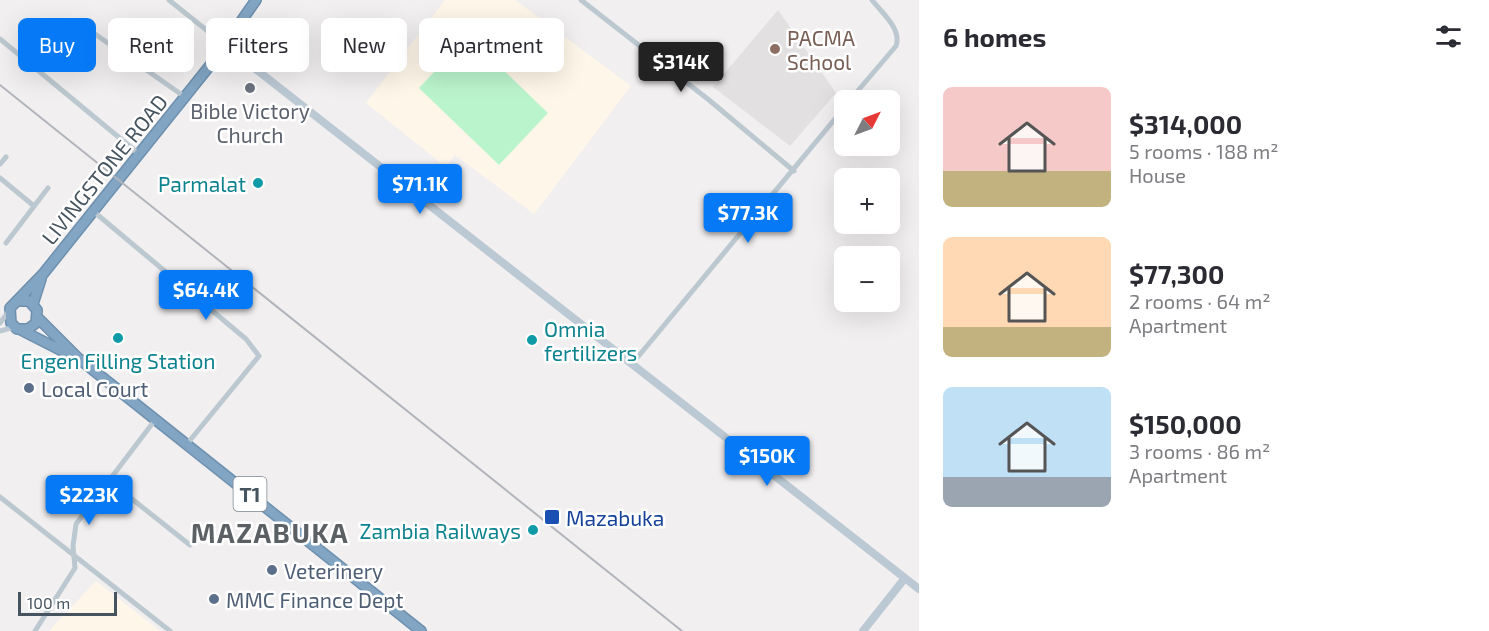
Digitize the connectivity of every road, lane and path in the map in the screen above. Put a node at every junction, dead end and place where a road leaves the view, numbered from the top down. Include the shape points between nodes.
1 (169, 0) edge
2 (256, 0) edge
3 (581, 0) edge
4 (872, 0) edge
5 (244, 18) edge
6 (206, 30) edge
7 (96, 35) edge
8 (0, 39) edge
9 (206, 70) edge
10 (259, 72) edge
11 (859, 90) edge
12 (185, 97) junction
13 (834, 121) edge
14 (139, 154) junction
15 (6, 157) dead end
16 (0, 164) edge
17 (794, 171) junction
18 (0, 178) edge
19 (48, 189) dead end
20 (34, 206) junction
21 (93, 211) junction
22 (6, 243) dead end
23 (43, 274) junction
24 (19, 301) junction
25 (33, 304) junction
26 (9, 311) junction
27 (38, 318) junction
28 (0, 322) edge
29 (16, 328) junction
30 (0, 331) edge
31 (78, 358) junction
32 (632, 364) junction
33 (155, 420) junction
34 (187, 444) junction
35 (108, 480) junction
36 (0, 497) edge
37 (190, 545) dead end
38 (74, 555) junction
39 (905, 578) junction
40 (919, 589) edge
41 (35, 631) edge
42 (170, 631) edge
43 (421, 631) edge
44 (863, 631) edge

1 - 6 street
2 - 5 highway, LIVINGSTONE ROAD
3 - 17 street
4 - 11 street via 898,40
7 - 12 street
8 - 14 street
9 - 12 highway, LIVINGSTONE ROAD
10 - 32 main road
12 - 14 highway, LIVINGSTONE ROAD
13 - 17 street
14 - 21 highway, LIVINGSTONE ROAD
15 - 16 street
17 - 32 street
18 - 20 street
19 - 20 street
20 - 22 street
21 - 23 highway, LIVINGSTONE ROAD
21 - 34 street via 246,339 259,356
23 - 24 highway, LIVINGSTONE ROAD
23 - 25 highway, LIVINGSTONE ROAD
24 - 25 highway
24 - 26 highway, LIVINGSTONE ROAD
25 - 27 highway, T1
26 - 28 street
26 - 29 highway
27 - 29 highway via 28,329
27 - 31 highway, T1
29 - 30 street
29 - 31 highway, T1
31 - 33 highway, T1
32 - 39 main road
33 - 34 highway, T1
33 - 35 street
34 - 43 highway, T1
35 - 37 street
35 - 38 street via 76,524
36 - 38 street
38 - 41 street via 75,568 69,581
38 - 42 street
39 - 40 main road
39 - 44 main road

